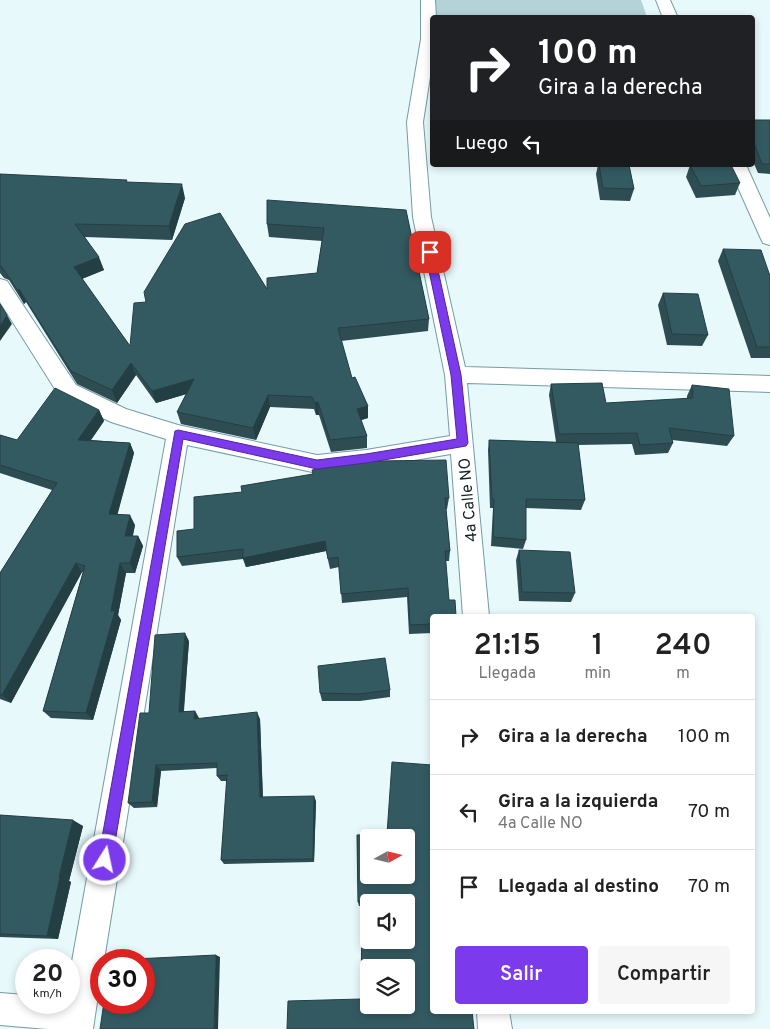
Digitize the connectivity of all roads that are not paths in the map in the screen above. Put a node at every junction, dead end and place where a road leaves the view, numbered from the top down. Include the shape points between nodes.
1 (428, 0) edge
2 (662, 0) edge
3 (669, 15) edge
4 (738, 167) edge
5 (770, 239) edge
6 (0, 286) edge
7 (456, 375) junction
8 (770, 384) edge
9 (178, 434) junction
10 (462, 443) junction
11 (476, 614) edge
12 (0, 1009) edge
13 (494, 1014) edge
14 (77, 1022) edge
15 (495, 1029) edge

1 - 7 street, 4a Calle NO via 430,39 415,122 422,217
2 - 3 street
4 - 5 street
6 - 9 street via 68,390 119,416
7 - 8 street
7 - 10 street, 4a Calle NO
9 - 10 street via 317,464
9 - 14 street
10 - 11 street, 4a Calle NO
12 - 14 street
13 - 15 street

